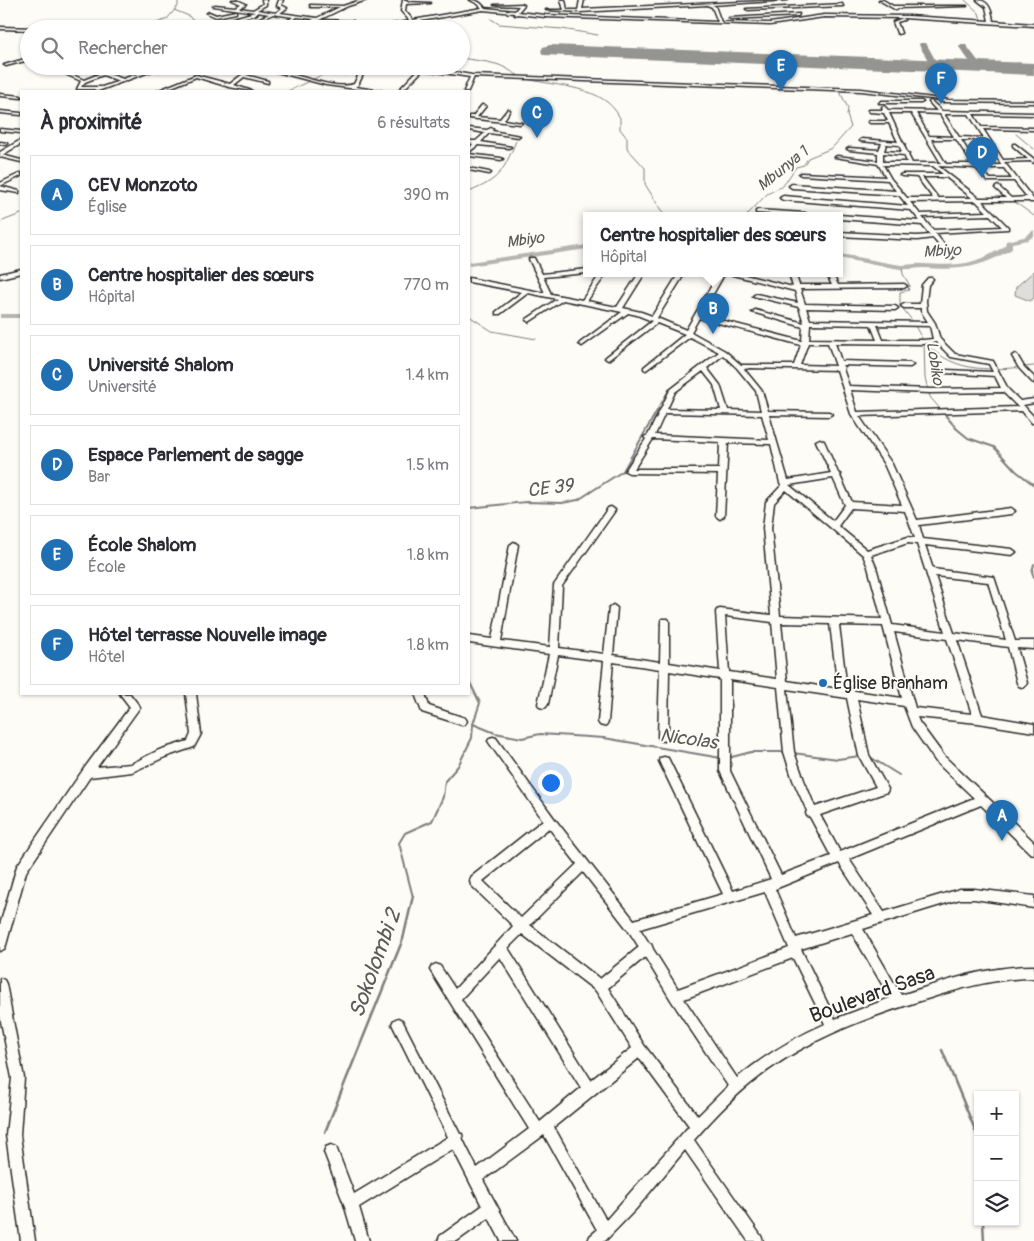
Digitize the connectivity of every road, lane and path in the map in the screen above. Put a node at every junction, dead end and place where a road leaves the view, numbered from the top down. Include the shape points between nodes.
1 (234, 0) edge
2 (264, 0) edge
3 (281, 0) edge
4 (315, 0) edge
5 (365, 0) edge
6 (472, 0) edge
7 (563, 0) edge
8 (582, 0) edge
9 (683, 0) edge
10 (786, 0) edge
11 (834, 0) edge
12 (881, 0) edge
13 (902, 0) edge
14 (923, 0) edge
15 (980, 0) edge
16 (726, 1) edge
17 (405, 2) edge
18 (429, 2) edge
19 (745, 2) junction
20 (633, 3) dead end
21 (603, 4) dead end
22 (708, 4) junction
23 (496, 5) dead end
24 (548, 5) dead end
25 (701, 5) junction
26 (842, 5) junction
27 (214, 6) dead end
28 (344, 6) junction
29 (965, 6) dead end
30 (522, 7) junction
31 (893, 7) junction
32 (913, 7) junction
33 (934, 7) junction
34 (236, 8) junction
35 (628, 8) junction
36 (748, 8) junction
37 (847, 8) dead end
38 (242, 9) junction
39 (610, 9) junction
40 (484, 10) junction
41 (493, 10) junction
42 (548, 10) junction
43 (594, 10) junction
44 (253, 11) junction
45 (566, 11) junction
46 (580, 11) junction
47 (853, 11) dead end
48 (940, 11) dead end
49 (261, 12) junction
50 (209, 14) dead end
51 (275, 14) junction
52 (515, 14) junction
53 (296, 16) junction
54 (545, 16) junction
55 (814, 16) junction
56 (862, 16) junction
57 (947, 16) dead end
58 (436, 17) junction
59 (751, 17) junction
60 (902, 17) joint
61 (909, 17) junction
62 (590, 18) junction
63 (608, 18) junction
64 (919, 18) junction
65 (931, 19) junction
66 (231, 20) edge
67 (260, 20) edge
68 (290, 20) edge
69 (310, 20) edge
70 (320, 20) edge
71 (411, 20) edge
72 (418, 20) edge
73 (719, 20) junction
74 (954, 20) junction
75 (991, 22) junction
76 (1034, 25) edge
77 (0, 28) edge
78 (20, 29) edge
79 (899, 33) dead end
80 (20, 61) edge
81 (6, 65) dead end
82 (70, 75) edge
83 (99, 75) edge
84 (105, 75) edge
85 (138, 75) edge
86 (292, 75) edge
87 (361, 75) edge
88 (415, 75) edge
89 (466, 75) edge
90 (244, 76) joint
91 (472, 76) junction
92 (84, 81) junction
93 (123, 81) junction
94 (267, 82) dead end
95 (230, 86) junction
96 (352, 87) junction
97 (101, 88) junction
98 (97, 90) edge
99 (161, 90) edge
100 (246, 90) edge
101 (343, 90) edge
102 (367, 90) edge
103 (401, 90) edge
104 (466, 90) edge
105 (876, 92) junction
106 (0, 94) edge
107 (20, 96) edge
108 (947, 100) junction
109 (881, 102) junction
110 (931, 102) junction
111 (993, 102) junction
112 (1034, 102) edge
113 (484, 106) dead end
114 (508, 110) dead end
115 (870, 111) dead end
116 (886, 112) junction
117 (914, 112) junction
118 (941, 112) junction
119 (2, 113) edge
120 (20, 114) edge
121 (970, 114) junction
122 (1001, 114) junction
123 (1025, 114) junction
124 (1034, 114) edge
125 (471, 118) edge
126 (499, 121) junction
127 (870, 122) dead end
128 (891, 122) junction
129 (520, 123) dead end
130 (1034, 127) edge
131 (980, 128) junction
132 (1008, 128) junction
133 (470, 129) edge
134 (0, 130) edge
135 (20, 132) edge
136 (488, 132) junction
137 (518, 136) dead end
138 (1010, 136) dead end
139 (927, 137) junction
140 (957, 138) junction
141 (987, 139) junction
142 (862, 140) dead end
143 (470, 142) edge
144 (20, 143) edge
145 (477, 143) junction
146 (884, 143) junction
147 (903, 144) junction
148 (1015, 145) dead end
149 (509, 147) dead end
150 (849, 149) dead end
151 (881, 151) junction
152 (470, 152) edge
153 (470, 153) edge
154 (907, 154) junction
155 (0, 155) edge
156 (836, 157) dead end
157 (501, 159) dead end
158 (20, 161) edge
159 (1003, 161) junction
160 (1033, 161) edge
161 (880, 163) junction
162 (910, 164) junction
163 (935, 166) junction
164 (944, 166) junction
165 (976, 166) junction
166 (1005, 167) junction
167 (470, 169) edge
168 (489, 173) dead end
169 (801, 174) dead end
170 (20, 175) edge
171 (902, 175) dead end
172 (918, 176) junction
173 (949, 176) junction
174 (889, 179) junction
175 (1015, 180) junction
176 (792, 186) dead end
177 (0, 187) edge
178 (998, 188) dead end
179 (1024, 191) junction
180 (1034, 191) edge
181 (17, 192) dead end
182 (899, 193) junction
183 (783, 198) dead end
184 (1010, 199) junction
185 (906, 200) junction
186 (937, 200) junction
187 (978, 200) junction
188 (1032, 201) edge
189 (911, 208) junction
190 (992, 213) junction
191 (919, 216) junction
192 (843, 218) edge
193 (923, 223) junction
194 (843, 234) edge
195 (932, 234) junction
196 (951, 257) dead end
197 (532, 259) dead end
198 (583, 271) edge
199 (20, 272) edge
200 (0, 276) edge
201 (540, 276) junction
202 (601, 277) edge
203 (639, 277) edge
204 (680, 277) edge
205 (720, 277) edge
206 (747, 277) edge
207 (759, 277) edge
208 (793, 277) edge
209 (831, 277) edge
210 (930, 279) dead end
211 (470, 280) edge
212 (760, 280) junction
213 (836, 286) junction
214 (904, 286) dead end
215 (797, 288) junction
216 (527, 291) junction
217 (549, 296) junction
218 (756, 296) dead end
219 (562, 298) junction
220 (584, 302) junction
221 (803, 306) junction
222 (904, 306) dead end
223 (923, 306) junction
224 (844, 307) junction
225 (895, 308) dead end
226 (619, 309) junction
227 (627, 311) junction
228 (755, 312) dead end
229 (498, 313) dead end
230 (698, 316) junction
231 (655, 319) junction
232 (529, 320) dead end
233 (851, 323) junction
234 (808, 324) junction
235 (874, 324) junction
236 (932, 324) junction
237 (688, 333) junction
238 (937, 340) junction
239 (831, 341) junction
240 (880, 342) junction
241 (805, 343) junction
242 (582, 344) dead end
243 (723, 352) junction
244 (953, 356) junction
245 (1015, 356) dead end
246 (608, 358) dead end
247 (951, 363) dead end
248 (910, 365) dead end
249 (840, 366) junction
250 (703, 367) junction
251 (739, 367) junction
252 (796, 367) junction
253 (646, 368) dead end
254 (947, 372) dead end
255 (998, 374) junction
256 (1034, 381) edge
257 (846, 388) junction
258 (1004, 390) junction
259 (1034, 401) edge
260 (1021, 406) junction
261 (664, 411) junction
262 (725, 413) junction
263 (767, 414) junction
264 (829, 414) dead end
265 (854, 414) junction
266 (1034, 421) edge
267 (649, 438) junction
268 (724, 441) junction
269 (772, 442) junction
270 (820, 442) dead end
271 (722, 472) junction
272 (837, 476) junction
273 (785, 485) junction
274 (849, 505) junction
275 (907, 508) junction
276 (611, 510) dead end
277 (1011, 511) dead end
278 (720, 516) dead end
279 (914, 523) junction
280 (834, 526) junction
281 (919, 541) junction
282 (514, 545) dead end
283 (1012, 552) dead end
284 (866, 553) junction
285 (929, 572) junction
286 (613, 608) dead end
287 (776, 619) junction
288 (665, 621) dead end
289 (834, 622) junction
290 (887, 626) junction
291 (950, 636) junction
292 (470, 640) edge
293 (496, 643) junction
294 (1012, 644) junction
295 (1034, 645) edge
296 (554, 651) junction
297 (609, 658) junction
298 (665, 666) junction
299 (724, 676) junction
300 (1022, 683) dead end
301 (783, 684) junction
302 (847, 693) junction
303 (126, 695) edge
304 (191, 695) edge
305 (420, 695) edge
306 (543, 704) dead end
307 (909, 708) junction
308 (978, 719) junction
309 (462, 720) dead end
310 (603, 722) dead end
311 (1034, 728) edge
312 (663, 737) dead end
313 (493, 741) dead end
314 (664, 761) dead end
315 (87, 773) junction
316 (982, 800) junction
317 (812, 813) junction
318 (550, 821) junction
319 (1033, 844) edge
320 (840, 857) junction
321 (583, 865) junction
322 (773, 884) junction
323 (730, 897) junction
324 (1034, 902) edge
325 (882, 919) junction
326 (521, 926) junction
327 (632, 926) junction
328 (855, 927) junction
329 (0, 945) edge
330 (501, 948) junction
331 (647, 948) junction
332 (795, 948) junction
333 (436, 970) dead end
334 (1034, 972) edge
335 (0, 984) edge
336 (600, 987) junction
337 (675, 996) junction
338 (454, 998) junction
339 (899, 1002) junction
340 (398, 1024) dead end
341 (832, 1026) junction
342 (640, 1049) junction
343 (736, 1088) junction
344 (589, 1089) junction
345 (698, 1127) junction
346 (542, 1128) junction
347 (457, 1139) junction
348 (686, 1140) junction
349 (331, 1152) dead end
350 (475, 1178) junction
351 (351, 1204) junction
352 (491, 1208) junction
353 (605, 1231) junction
354 (28, 1241) edge
355 (362, 1241) edge
356 (444, 1241) edge
357 (509, 1241) edge
358 (595, 1241) edge
359 (756, 1241) edge

1 - 34 street via 244,4
2 - 44 street via 265,4
3 - 51 street via 279,6 285,8
4 - 28 street via 311,6
5 - 28 street
6 - 40 street
7 - 45 street
8 - 46 street
9 - 25 street
10 - 19 street
11 - 26 street
12 - 31 street
13 - 32 street
14 - 33 street
15 - 75 street via 990,10
16 - 19 street
16 - 22 street
17 - 18 street
17 - 71 street via 403,11
18 - 58 street
19 - 36 street
20 - 35 street
21 - 39 street
22 - 25 street
22 - 73 street via 713,6
23 - 30 street
24 - 42 street
25 - 35 street
26 - 36 street
26 - 37 street
27 - 34 street
28 - 70 street
29 - 33 street
30 - 41 street
30 - 52 street
31 - 32 street
31 - 61 street
32 - 33 street
32 - 65 street
33 - 48 street
34 - 38 street
35 - 39 street
36 - 59 street
38 - 44 street
38 - 50 street via 216,16
39 - 43 street
39 - 63 street
40 - 41 street
40 - 58 street
41 - 52 street
42 - 45 street
42 - 54 street
43 - 46 street
43 - 62 street
44 - 49 street
45 - 46 street
47 - 56 street
49 - 51 street
49 - 66 street
51 - 53 street
51 - 67 street
52 - 54 street
53 - 68 street
53 - 69 street
54 - 62 street
55 - 56 street
55 - 59 street
55 - 73 street via 770,24
56 - 60 street
57 - 74 street
58 - 72 street
59 - 73 street
60 - 61 street
61 - 64 street
62 - 63 street
63 - 73 street
64 - 65 street
64 - 79 street via 894,22
65 - 74 street
74 - 75 street
75 - 76 street
77 - 78 street
80 - 81 street
82 - 92 street
83 - 92 street
84 - 93 street
85 - 93 street
86 - 96 street
87 - 96 street
88 - 103 street
89 - 91 street
90 - 94 street
90 - 95 street
91 - 104 street
91 - 105 street
92 - 97 street via 78,88
93 - 97 street
95 - 99 street via 196,76
95 - 100 street
96 - 101 street
96 - 102 street
97 - 98 street
105 - 108 street
105 - 109 street
106 - 107 street
108 - 110 street
108 - 111 street
109 - 110 street
109 - 116 street
110 - 118 street
111 - 112 street
111 - 122 street
113 - 125 street
114 - 126 street
115 - 116 street
116 - 117 street
116 - 128 street
117 - 118 street
117 - 139 street
118 - 121 street
118 - 140 street
119 - 120 street
121 - 122 street
121 - 131 street
122 - 123 street
122 - 132 street
123 - 124 street
123 - 130 street
125 - 126 street
126 - 129 street
126 - 136 street
127 - 128 street
128 - 147 street
130 - 132 street
131 - 132 street
131 - 141 street
132 - 138 street
133 - 136 street
134 - 135 street
136 - 137 street
136 - 145 street
139 - 140 street
139 - 164 street
140 - 141 street
140 - 165 street
141 - 159 street
142 - 146 street
143 - 145 street
144 - 155 street
145 - 149 street
145 - 152 street
146 - 147 street
146 - 151 street
147 - 154 street
148 - 160 street
150 - 151 street
151 - 154 street
151 - 161 street
153 - 157 street
154 - 162 street
155 - 158 street
156 - 161 street
159 - 160 street
159 - 166 street
161 - 162 street
161 - 174 street
162 - 163 street
163 - 164 street
163 - 173 street
164 - 165 street
165 - 166 street
165 - 175 street via 989,180
166 - 175 street
167 - 168 street
169 - 174 street
170 - 177 street
171 - 172 street
172 - 173 street
172 - 186 street
173 - 187 street
174 - 182 street
175 - 179 street
176 - 182 street
177 - 181 street
178 - 184 street
179 - 180 street
179 - 188 street
182 - 185 street
183 - 189 street
184 - 187 street
184 - 188 street
185 - 186 street
185 - 189 street
186 - 187 street
187 - 190 street
189 - 191 street
190 - 191 street
190 - 195 street via 1006,228
191 - 193 street
192 - 193 street
193 - 195 street
194 - 195 street via 917,238
195 - 196 street
197 - 201 street
198 - 201 street
199 - 200 street
201 - 217 street
202 - 220 street
203 - 226 street
204 - 231 street
205 - 230 street
206 - 212 street
207 - 212 street
208 - 215 street
209 - 213 street
210 - 223 street via 925,285
211 - 216 street
212 - 215 street
213 - 214 street
213 - 215 street
215 - 221 street
216 - 217 street
216 - 229 street
217 - 219 street
218 - 221 street
219 - 220 street
219 - 232 street
220 - 226 street
221 - 224 street
221 - 234 street
222 - 223 street
223 - 236 street
224 - 225 street
224 - 233 street
226 - 227 street
227 - 231 street
227 - 242 street
228 - 234 street
230 - 237 street
230 - 241 street
231 - 237 street
231 - 246 street
233 - 234 street
233 - 235 street
234 - 241 street
235 - 236 street
235 - 240 street
236 - 238 street
237 - 243 street
237 - 253 street
238 - 240 street
238 - 244 street
239 - 240 street
239 - 241 street
239 - 249 street
241 - 252 street
243 - 250 street
243 - 251 street
244 - 247 street
244 - 255 street via 989,361
245 - 256 street
248 - 249 street
249 - 252 street
249 - 257 street
250 - 261 street via 672,391
250 - 262 street via 717,385
251 - 252 street
251 - 263 street via 759,391
254 - 255 street
255 - 258 street
257 - 258 street
257 - 265 street
258 - 260 street
259 - 260 street
260 - 265 street
260 - 266 street
261 - 262 street
261 - 267 street
262 - 263 street
263 - 264 street
263 - 269 street
265 - 275 street via 888,464
267 - 268 street
267 - 271 street via 629,471
268 - 269 street
268 - 271 street
269 - 273 street
270 - 272 street
271 - 278 street
272 - 273 street
272 - 274 street
273 - 280 street
273 - 287 street via 770,502 767,528
274 - 275 street
274 - 280 street
275 - 279 street
276 - 296 street via 558,585
277 - 279 street
279 - 281 street
280 - 284 street
281 - 283 street
281 - 284 street via 908,540
281 - 285 street
282 - 293 street
284 - 290 street
285 - 291 street
285 - 294 street via 991,579
286 - 297 street
287 - 289 street
287 - 299 street via 720,612
287 - 301 street
288 - 298 street
289 - 290 street
289 - 302 street
290 - 291 street
290 - 307 street
291 - 294 street
291 - 308 street
292 - 293 street
293 - 296 street
294 - 295 street
294 - 300 street
296 - 297 street
296 - 306 street
297 - 298 street
297 - 310 street
298 - 299 street
298 - 312 street
299 - 301 street
299 - 322 street via 725,771
301 - 302 street
301 - 317 street via 790,752
302 - 307 street
302 - 317 street via 864,756 883,789
303 - 315 street via 135,707
304 - 315 street via 196,734 191,744 162,753 132,768
305 - 309 street via 425,709
307 - 308 street
307 - 316 street via 915,724 940,758
308 - 311 street
313 - 318 street
314 - 323 street
315 - 329 street via 21,870
316 - 319 street
316 - 320 street
317 - 320 street
318 - 321 street
318 - 326 street via 476,881
320 - 322 street
320 - 325 street
321 - 326 street
321 - 327 street
322 - 323 street
322 - 332 street
323 - 327 street
324 - 325 street via 960,894
325 - 328 street
326 - 330 street
326 - 336 street
327 - 331 street
328 - 332 street
328 - 339 street
330 - 338 street
330 - 344 street
331 - 336 street
331 - 337 street
332 - 337 street
332 - 341 street
333 - 338 street
334 - 339 street, Boulevard Sasa via 974,979
335 - 354 street via 18,1078 13,1135
336 - 342 street
337 - 343 street
338 - 346 street
339 - 341 street, Boulevard Sasa
340 - 347 street
341 - 343 street, Boulevard Sasa via 790,1048
342 - 344 street
342 - 345 street
343 - 345 street, Boulevard Sasa
344 - 346 street
345 - 348 street, Boulevard Sasa
346 - 350 street
346 - 353 street
347 - 350 street
347 - 351 street
348 - 353 street, Boulevard Sasa
348 - 359 street
349 - 351 street
350 - 352 street
351 - 355 street
352 - 356 street
352 - 357 street
353 - 358 street, Boulevard Sasa

